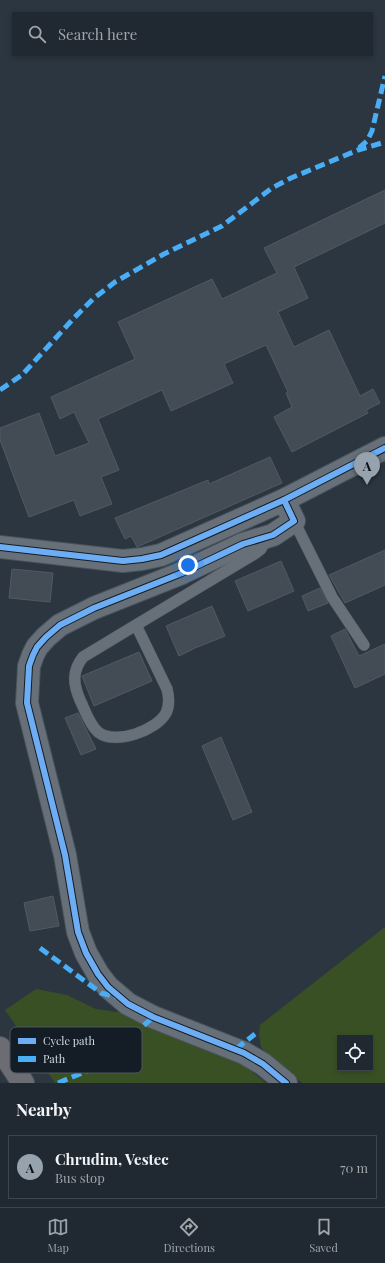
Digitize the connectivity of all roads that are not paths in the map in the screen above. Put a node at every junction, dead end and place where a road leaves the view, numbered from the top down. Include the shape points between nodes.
1 (385, 448) edge
2 (284, 500) junction
3 (294, 521) junction
4 (267, 538) junction
5 (0, 547) edge
6 (136, 625) junction
7 (364, 645) dead end
8 (0, 1048) edge
9 (10, 1063) edge
10 (16, 1073) edge
11 (23, 1083) edge
12 (286, 1083) edge

1 - 2 street
2 - 3 street
2 - 5 street via 161,555 142,559 123,561
3 - 4 street
3 - 7 lane via 332,597
4 - 6 lane via 256,553
4 - 12 street via 243,544 60,625 46,637 33,655 29,666 27,703 65,855 78,932 98,974 108,987 128,1004 153,1017 244,1053 263,1064
6 - 6 lane via 167,689 168,708 158,722 134,734 123,737 106,736 98,732 90,722 77,694 74,674 83,657
8 - 9 main road
10 - 11 main road

